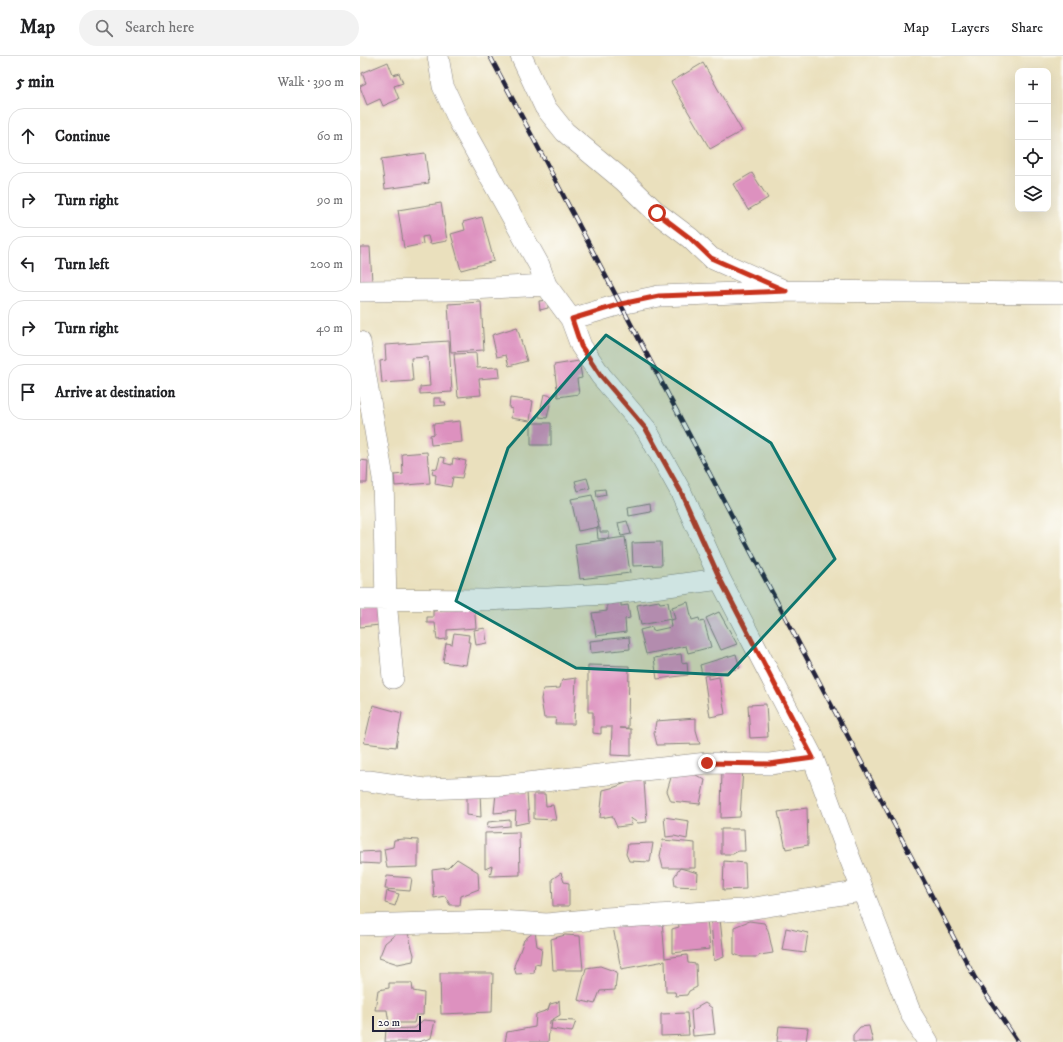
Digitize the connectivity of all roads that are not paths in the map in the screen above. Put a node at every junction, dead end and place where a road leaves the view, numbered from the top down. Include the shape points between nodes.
1 (438, 56) edge
2 (521, 56) edge
3 (546, 285) junction
4 (360, 291) edge
5 (786, 291) junction
6 (1063, 293) edge
7 (572, 319) junction
8 (360, 342) edge
9 (720, 579) junction
10 (360, 599) edge
11 (386, 600) junction
12 (393, 678) dead end
13 (813, 758) junction
14 (360, 782) edge
15 (862, 891) junction
16 (360, 925) edge
17 (928, 1042) edge

1 - 3 street via 443,86 460,123 539,265
2 - 5 street via 545,107 565,132 711,258
3 - 4 street
3 - 7 street
5 - 6 street
5 - 7 street via 659,296
7 - 9 street via 581,346 601,376 646,429 681,492
8 - 11 street via 383,478
9 - 11 street via 608,594 487,600
9 - 13 street
10 - 11 street
11 - 12 street
13 - 14 street via 770,764 707,763 493,786 425,789
13 - 15 street
15 - 16 street via 742,910 547,924 498,921
15 - 17 street via 911,1014

